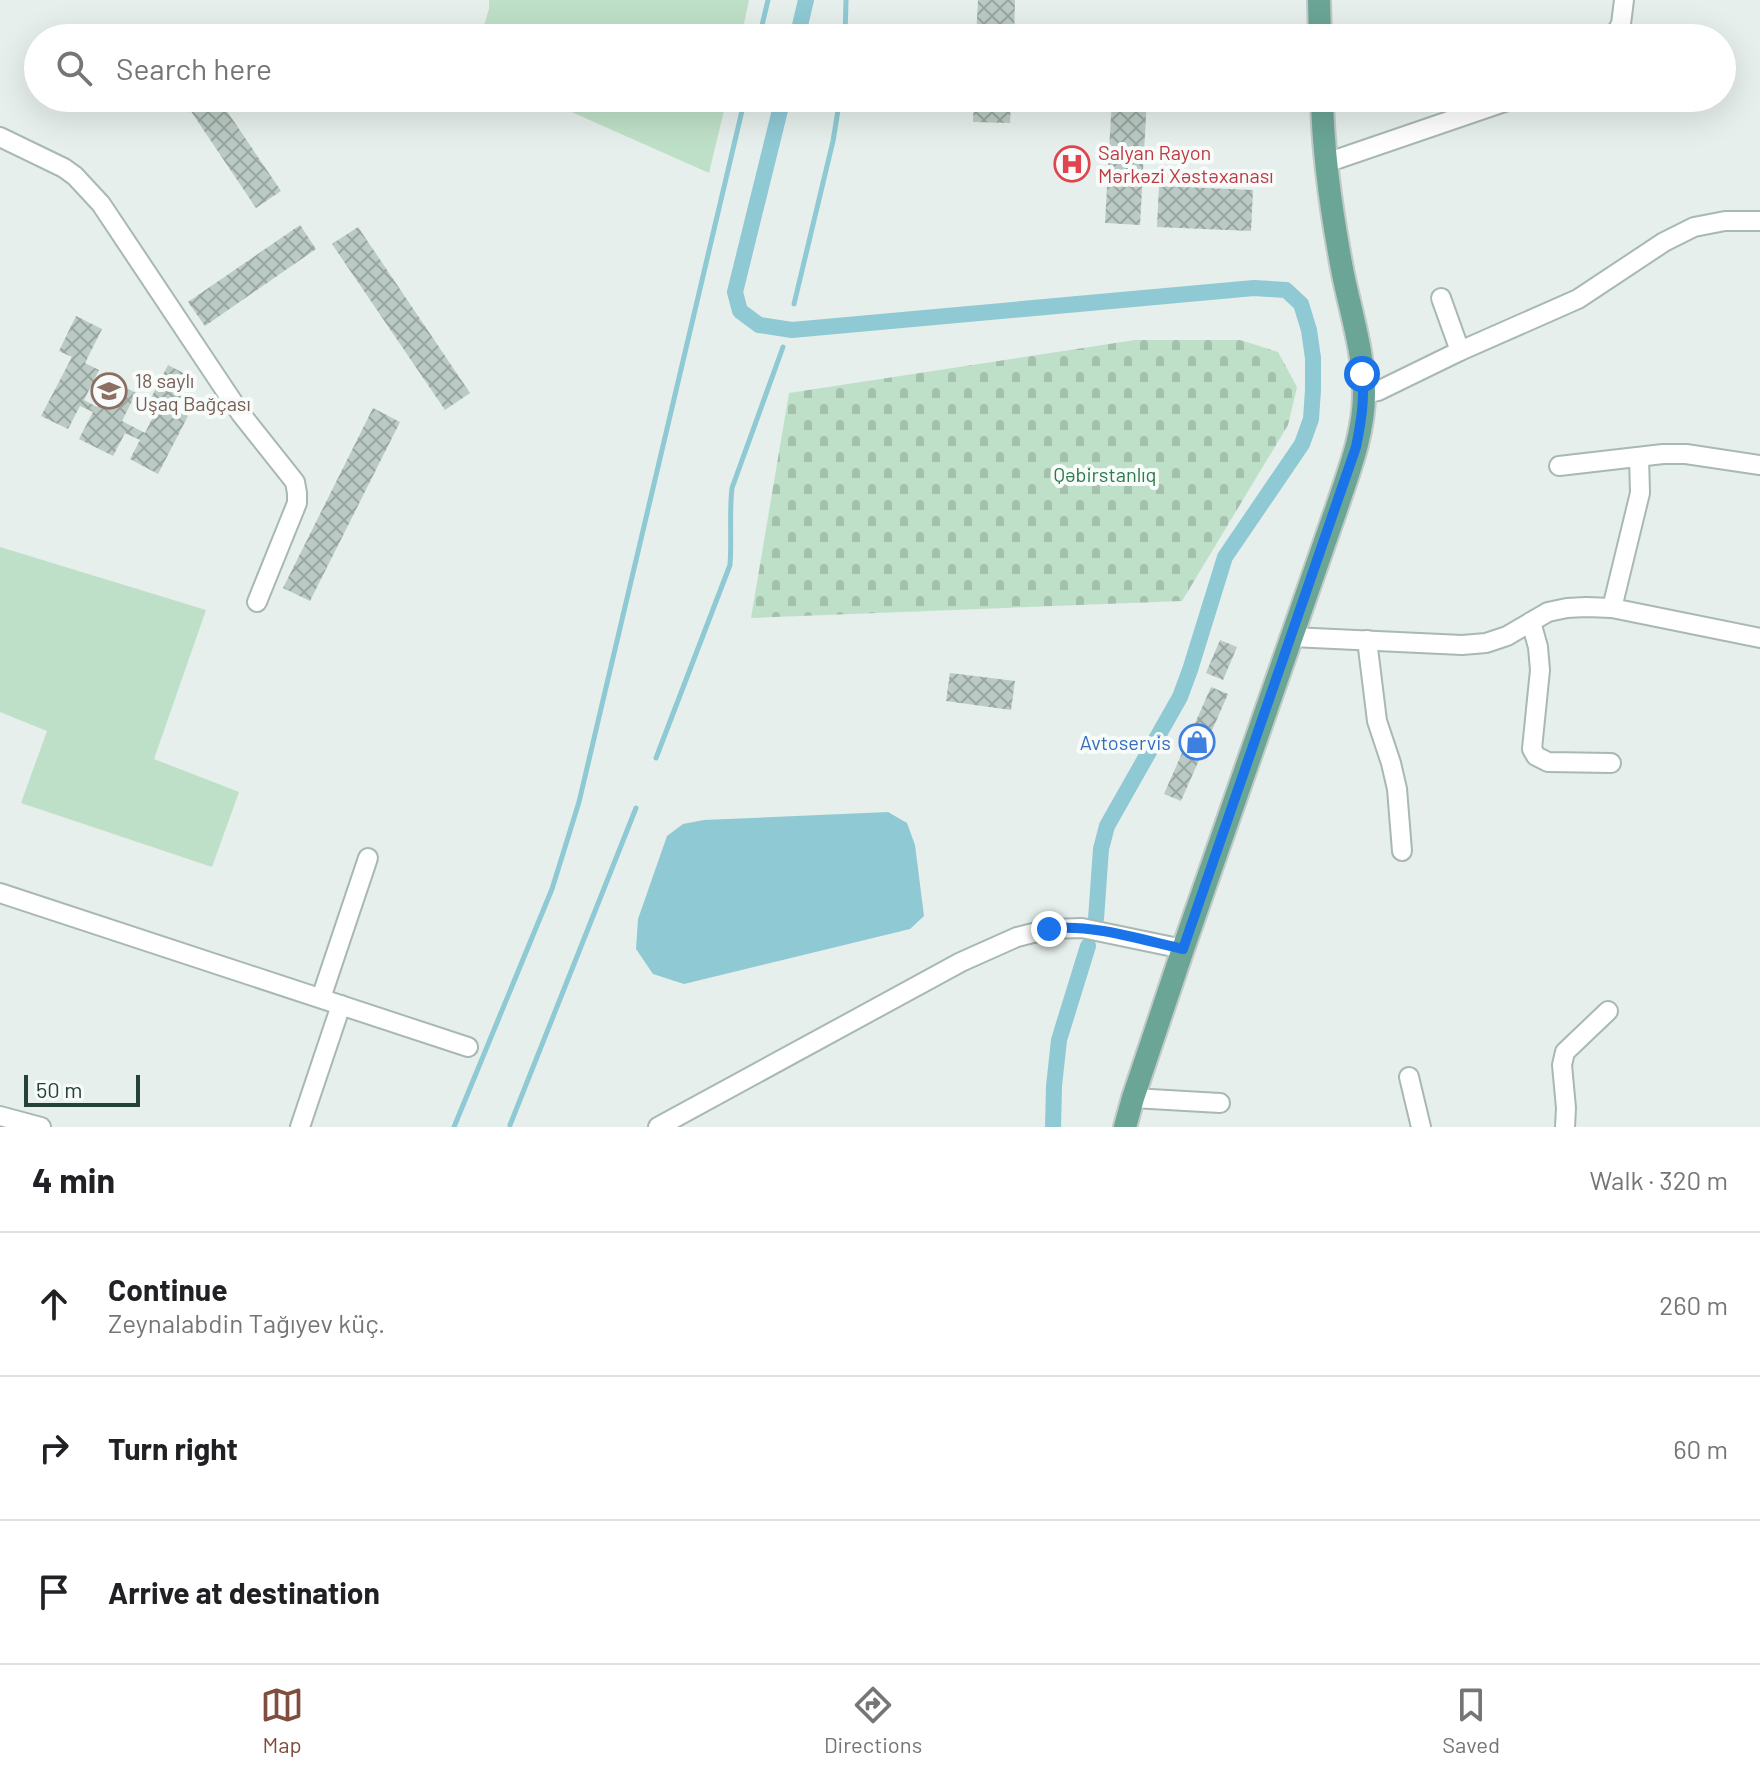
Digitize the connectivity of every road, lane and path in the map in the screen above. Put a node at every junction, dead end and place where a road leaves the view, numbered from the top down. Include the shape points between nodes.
1 (1319, 0) edge
2 (1624, 0) edge
3 (1320, 24) edge
4 (1621, 24) edge
5 (1323, 112) edge
6 (1475, 112) edge
7 (0, 137) edge
8 (1326, 163) junction
9 (1760, 221) edge
10 (1441, 298) dead end
11 (1460, 351) junction
12 (1364, 394) junction
13 (1639, 457) junction
14 (1760, 465) edge
15 (1559, 466) dead end
16 (257, 602) dead end
17 (1612, 608) junction
18 (1531, 622) junction
19 (1292, 637) junction
20 (1760, 638) edge
21 (1367, 640) junction
22 (1611, 763) dead end
23 (1402, 851) dead end
24 (368, 858) dead end
25 (0, 893) edge
26 (1183, 949) junction
27 (321, 998) junction
28 (341, 1005) junction
29 (1608, 1011) dead end
30 (468, 1047) dead end
31 (1409, 1077) dead end
32 (1133, 1098) junction
33 (1220, 1103) dead end
34 (0, 1116) edge
35 (41, 1127) edge
36 (300, 1127) edge
37 (658, 1127) edge
38 (1125, 1127) edge
39 (1421, 1127) edge
40 (1565, 1127) edge

1 - 3 main road
2 - 4 street
5 - 8 main road
6 - 8 street
7 - 16 street via 64,168 101,204 241,414 295,482 297,503
8 - 12 main road
9 - 11 street via 1694,227 1578,299
10 - 11 street
11 - 12 street
12 - 19 main road via 1356,447
13 - 14 street via 1686,454
13 - 15 street
13 - 17 street via 1640,493
17 - 18 street via 1567,608
17 - 20 street
18 - 21 street via 1486,643
18 - 22 street via 1540,670 1532,749 1548,762
19 - 21 street
19 - 26 main road
21 - 23 street via 1377,721 1397,789
24 - 27 street
25 - 27 street
26 - 32 main road
26 - 37 street via 1082,928 1017,937 961,962
27 - 28 street
28 - 30 street
28 - 36 street
29 - 40 street via 1565,1052
31 - 39 street
32 - 33 street
32 - 38 main road
34 - 35 street

